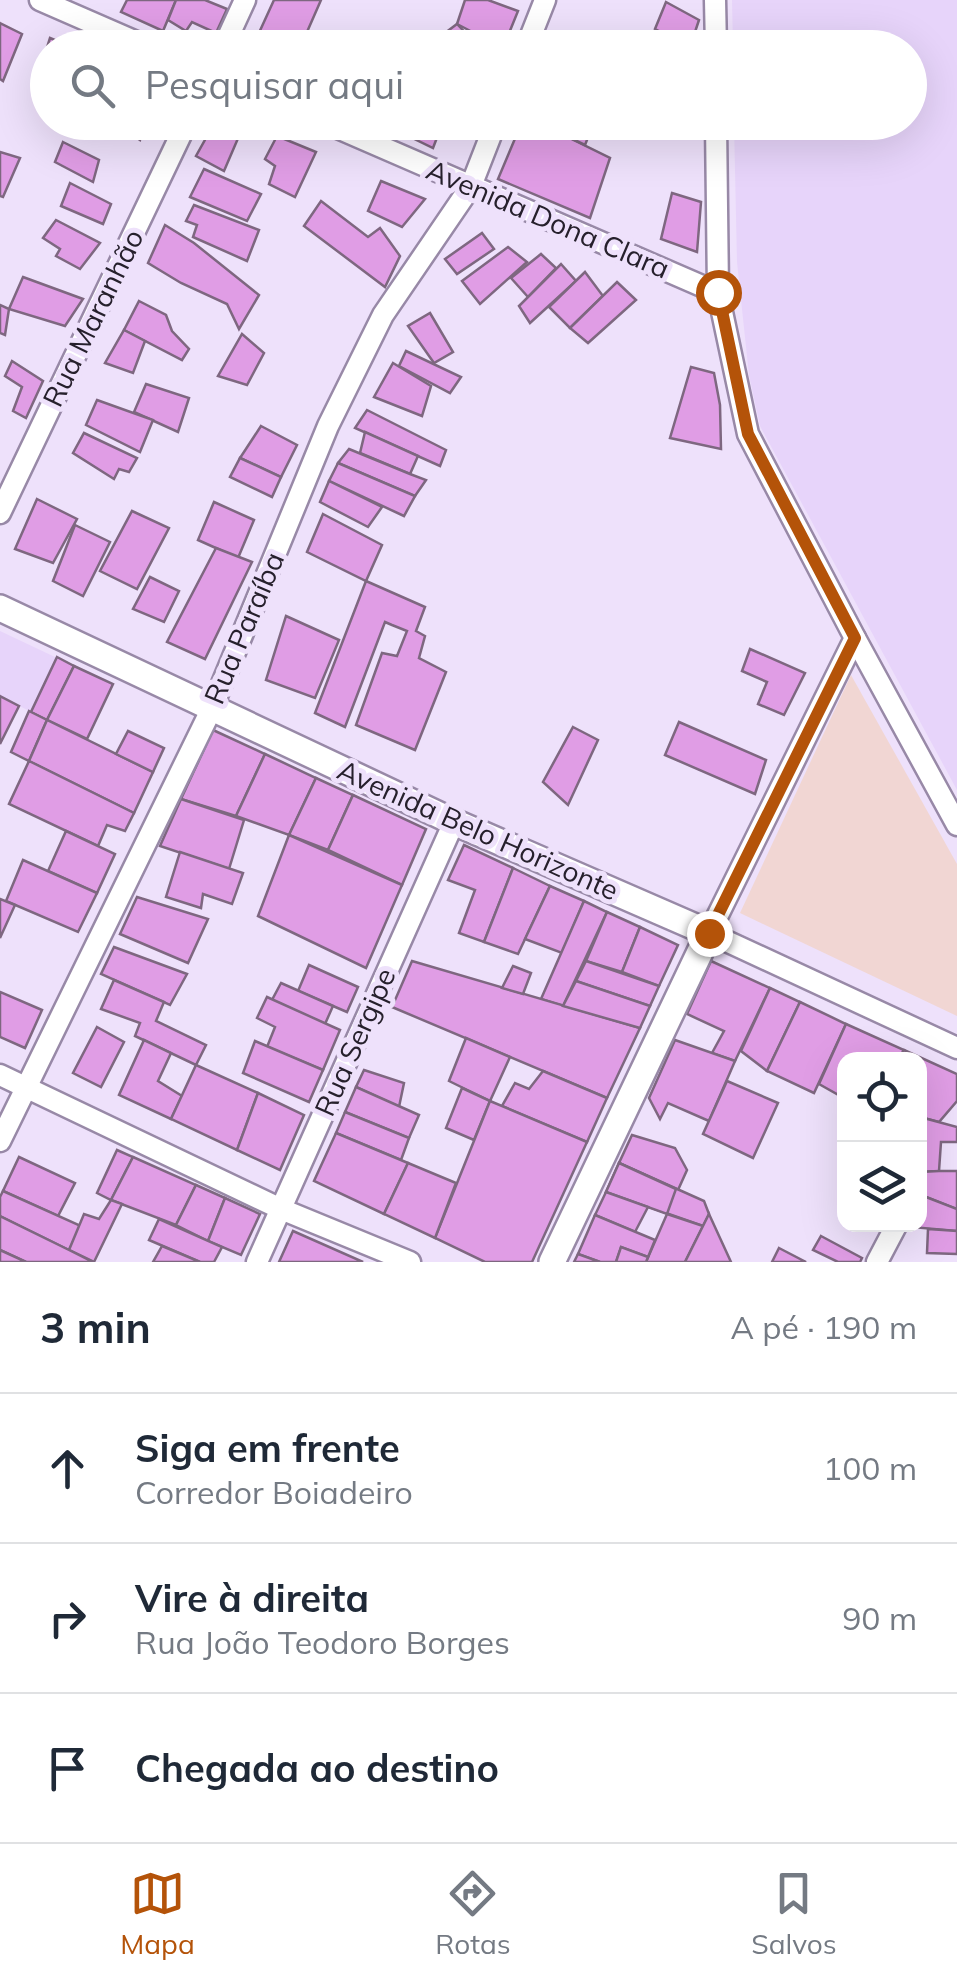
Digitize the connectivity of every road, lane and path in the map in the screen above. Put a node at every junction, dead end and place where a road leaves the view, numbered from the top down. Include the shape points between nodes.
1 (40, 0) edge
2 (246, 0) edge
3 (545, 0) edge
4 (715, 0) edge
5 (109, 30) edge
6 (232, 30) edge
7 (533, 30) edge
8 (716, 30) edge
9 (178, 140) edge
10 (365, 140) edge
11 (489, 140) edge
12 (716, 140) edge
13 (471, 186) junction
14 (718, 292) junction
15 (0, 513) edge
16 (0, 608) edge
17 (855, 638) junction
18 (212, 708) junction
19 (454, 822) junction
20 (957, 825) edge
21 (709, 933) junction
22 (957, 1048) edge
23 (0, 1075) edge
24 (25, 1087) junction
25 (0, 1140) edge
26 (280, 1209) junction
27 (893, 1232) edge
28 (257, 1262) edge
29 (410, 1262) edge
30 (552, 1262) edge
31 (878, 1262) edge

1 - 5 street
2 - 6 street
3 - 7 street
4 - 8 street
9 - 15 street, Rua Maranhão
10 - 13 street, Avenida Dona Clara
11 - 13 street, Rua Paraíba
12 - 14 street
13 - 14 street, Avenida Dona Clara
13 - 18 street, Rua Paraíba via 383,315 328,426
14 - 17 street via 748,434
16 - 18 street, Avenida Belo Horizonte
17 - 20 street
17 - 21 street
18 - 19 street, Avenida Belo Horizonte
18 - 24 street, Rua Paraíba
19 - 21 street, Avenida Belo Horizonte
19 - 26 street, Rua Sergipe
21 - 22 street, Avenida Belo Horizonte
21 - 30 street
23 - 24 street
24 - 25 street, Rua Paraíba
24 - 26 street
26 - 28 street, Rua Sergipe
26 - 29 street
27 - 31 street

